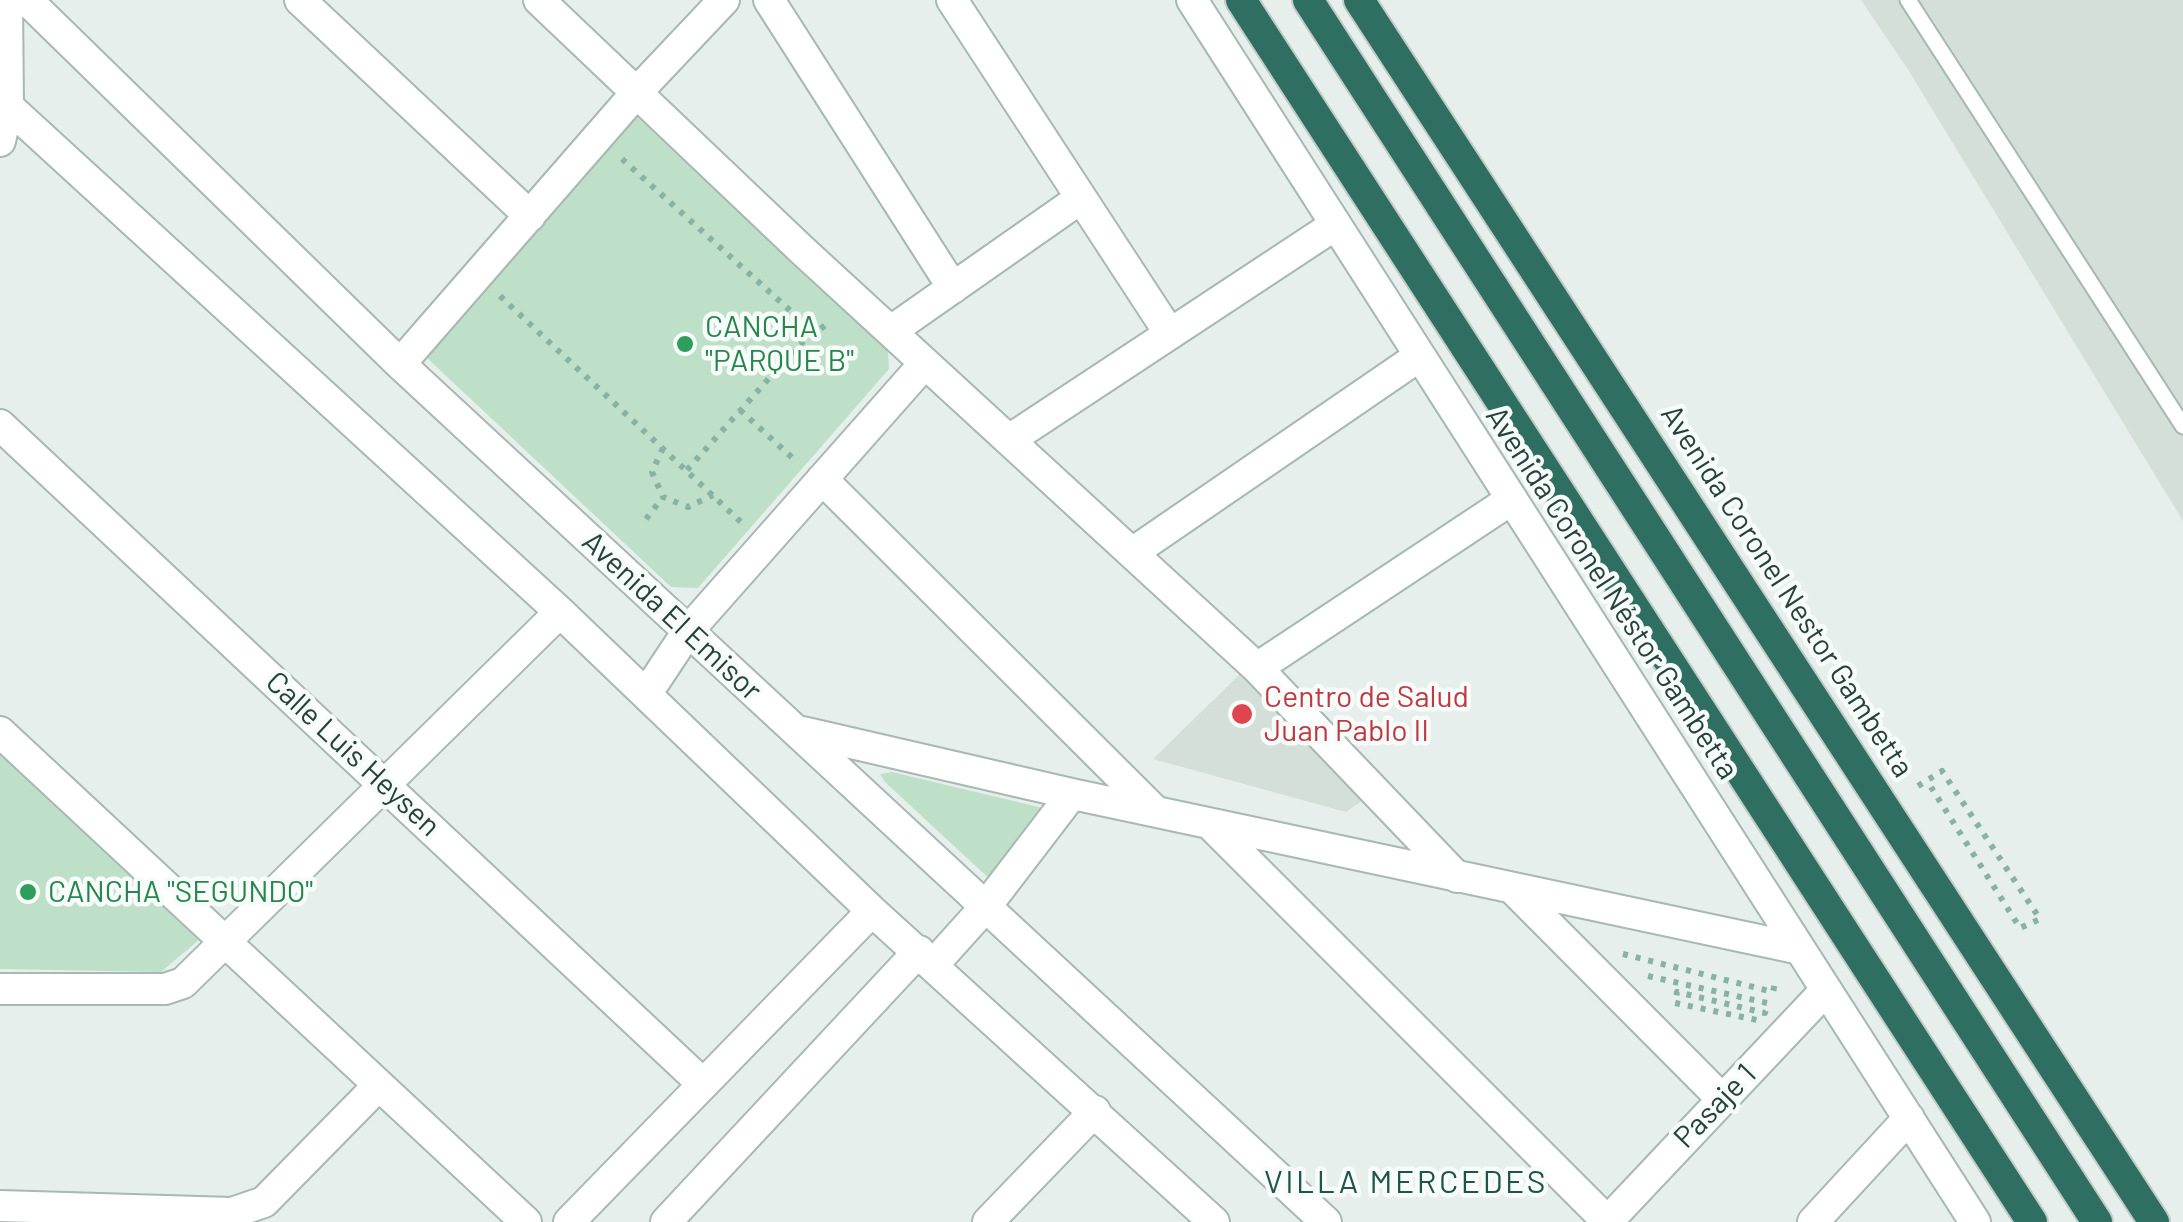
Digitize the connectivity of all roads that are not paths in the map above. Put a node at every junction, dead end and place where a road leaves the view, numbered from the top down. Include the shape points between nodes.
1 (7, 0) edge
2 (27, 0) edge
3 (300, 0) edge
4 (539, 0) edge
5 (724, 0) edge
6 (769, 0) edge
7 (952, 0) edge
8 (1192, 0) edge
9 (1240, 0) edge
10 (1308, 0) edge
11 (1359, 0) edge
12 (1908, 0) edge
13 (637, 92) junction
14 (4, 102) edge
15 (0, 141) edge
16 (1082, 198) junction
17 (530, 216) junction
18 (1336, 225) junction
19 (953, 288) junction
20 (891, 332) junction
21 (1170, 334) junction
22 (1418, 357) junction
23 (925, 363) junction
24 (400, 364) junction
25 (0, 425) edge
26 (2183, 426) edge
27 (1009, 440) junction
28 (809, 471) junction
29 (1512, 498) junction
30 (1132, 553) junction
31 (560, 612) junction
32 (688, 631) junction
33 (1256, 668) junction
34 (646, 693) junction
35 (798, 731) junction
36 (0, 732) edge
37 (385, 783) junction
38 (1072, 794) junction
39 (1152, 808) junction
40 (1210, 824) junction
41 (1457, 877) junction
42 (1512, 888) junction
43 (987, 905) junction
44 (872, 912) junction
45 (225, 944) junction
46 (1796, 948) junction
47 (926, 958) junction
48 (0, 989) edge
49 (1825, 990) junction
50 (703, 1084) junction
51 (378, 1086) junction
52 (1721, 1098) junction
53 (1095, 1111) junction
54 (1909, 1118) junction
55 (0, 1206) edge
56 (526, 1222) edge
57 (570, 1222) edge
58 (666, 1222) edge
59 (988, 1222) edge
60 (1214, 1222) edge
61 (1326, 1222) edge
62 (1607, 1222) edge
63 (1814, 1222) edge
64 (1974, 1222) edge
65 (2032, 1222) edge
66 (2097, 1222) edge
67 (2154, 1222) edge

1 - 14 street
2 - 24 street, Avenida El Emisor
3 - 17 street
4 - 13 street
5 - 13 street
6 - 19 street
7 - 16 street
8 - 18 street, Avenida Coronel Néstor Gambetta
9 - 65 highway
10 - 66 highway
11 - 67 highway, Avenida Coronel Nestor Gambetta
12 - 26 lane
13 - 17 street
13 - 20 street
14 - 15 street
14 - 31 street
16 - 19 street
16 - 21 street
17 - 24 street
18 - 21 street
18 - 22 street, Avenida Coronel Néstor Gambetta
19 - 20 street
20 - 23 street
21 - 27 street
22 - 29 street, Avenida Coronel Néstor Gambetta
22 - 30 street
23 - 27 street
23 - 28 street
24 - 32 street, Avenida El Emisor
25 - 37 street, Calle Luis Heysen
27 - 30 street
28 - 32 street
28 - 39 street
29 - 33 street
29 - 46 street, Avenida Coronel Néstor Gambetta
30 - 33 street
31 - 34 street
31 - 37 street
32 - 34 street
32 - 35 street, Avenida El Emisor
33 - 41 street
34 - 44 street
35 - 38 street
35 - 43 street, Avenida El Emisor
36 - 45 street
37 - 45 street
37 - 50 street, Calle Luis Heysen
38 - 39 street
38 - 43 street
39 - 40 street
40 - 41 street
40 - 62 street
41 - 42 street
42 - 46 street
42 - 52 street
43 - 47 street
43 - 61 street, Avenida El Emisor
44 - 47 street
44 - 50 street
45 - 48 street via 183,984 165,989
45 - 51 street
46 - 49 street, Avenida Coronel Néstor Gambetta
47 - 53 street
47 - 58 street
49 - 52 street, Pasaje 1
49 - 54 street, Avenida Coronel Néstor Gambetta
50 - 57 street
51 - 55 street via 264,1202 232,1213
51 - 56 street
52 - 62 street, Pasaje 1
53 - 59 street
53 - 60 street
54 - 63 street
54 - 64 street, Avenida Coronel Néstor Gambetta

